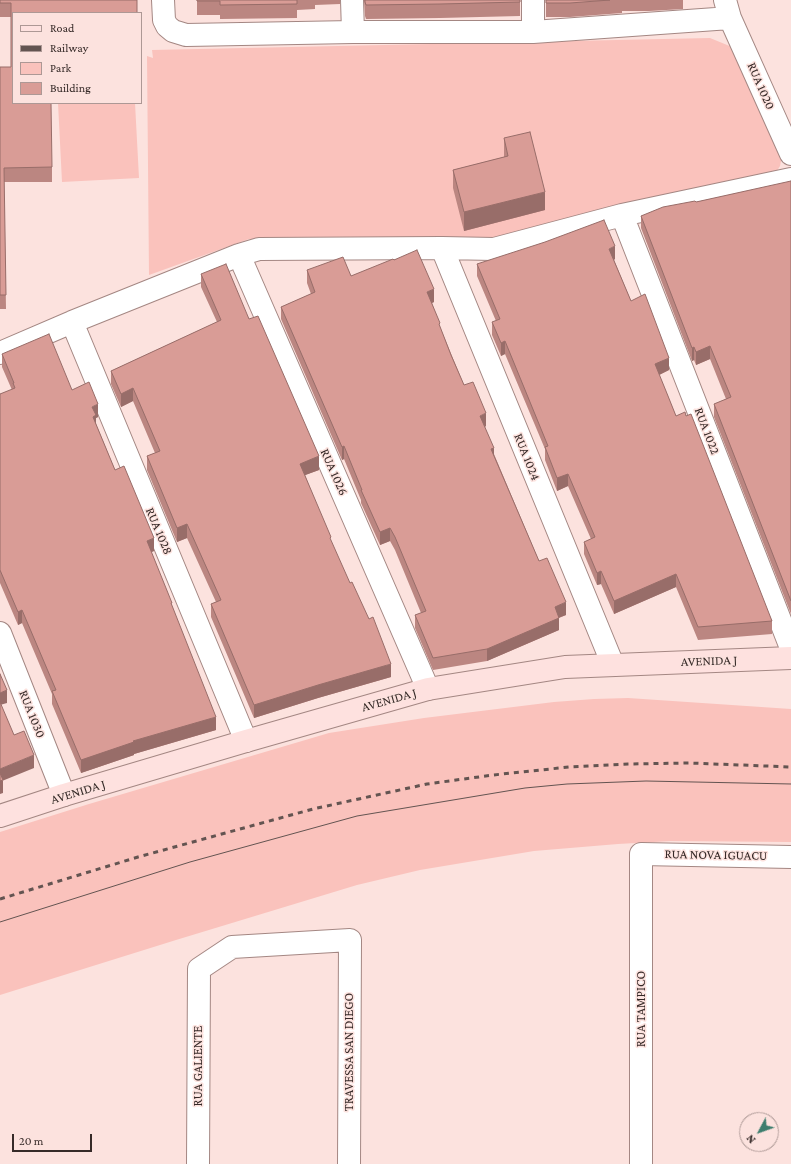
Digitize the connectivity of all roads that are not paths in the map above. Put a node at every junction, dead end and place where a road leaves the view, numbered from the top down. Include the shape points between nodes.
1 (352, 0) edge
2 (532, 0) edge
3 (728, 9) edge
4 (164, 10) edge
5 (353, 32) junction
6 (533, 32) junction
7 (791, 154) edge
8 (791, 179) edge
9 (622, 215) junction
10 (442, 248) junction
11 (239, 255) junction
12 (72, 322) junction
13 (0, 353) edge
14 (0, 633) edge
15 (791, 648) edge
16 (791, 658) edge
17 (613, 665) junction
18 (428, 689) junction
19 (246, 741) junction
20 (64, 796) junction
21 (0, 816) edge
22 (641, 854) joint
23 (791, 857) edge
24 (198, 968) joint
25 (198, 1164) edge
26 (349, 1164) edge
27 (641, 1164) edge

1 - 5 street
2 - 6 street
3 - 6 street
3 - 7 street, RUA 1020
4 - 5 street via 167,26 172,31 186,35
5 - 6 street
8 - 9 street
9 - 10 street via 494,249
9 - 15 street, RUA 1022
10 - 11 street via 259,249
10 - 17 street, RUA 1024
11 - 12 street
11 - 18 street, RUA 1026
12 - 13 street
12 - 19 street, RUA 1028
14 - 20 street, RUA 1030
16 - 17 street, AVENIDA J
17 - 18 street, AVENIDA J via 565,667
18 - 19 street, AVENIDA J
19 - 20 street, AVENIDA J
20 - 21 street, AVENIDA J
22 - 23 street, RUA NOVA IGUACU
22 - 27 street, RUA TAMPICO
24 - 25 street, RUA GALIENTE
24 - 26 street, TRAVESSA SAN DIEGO via 232,947 350,940

